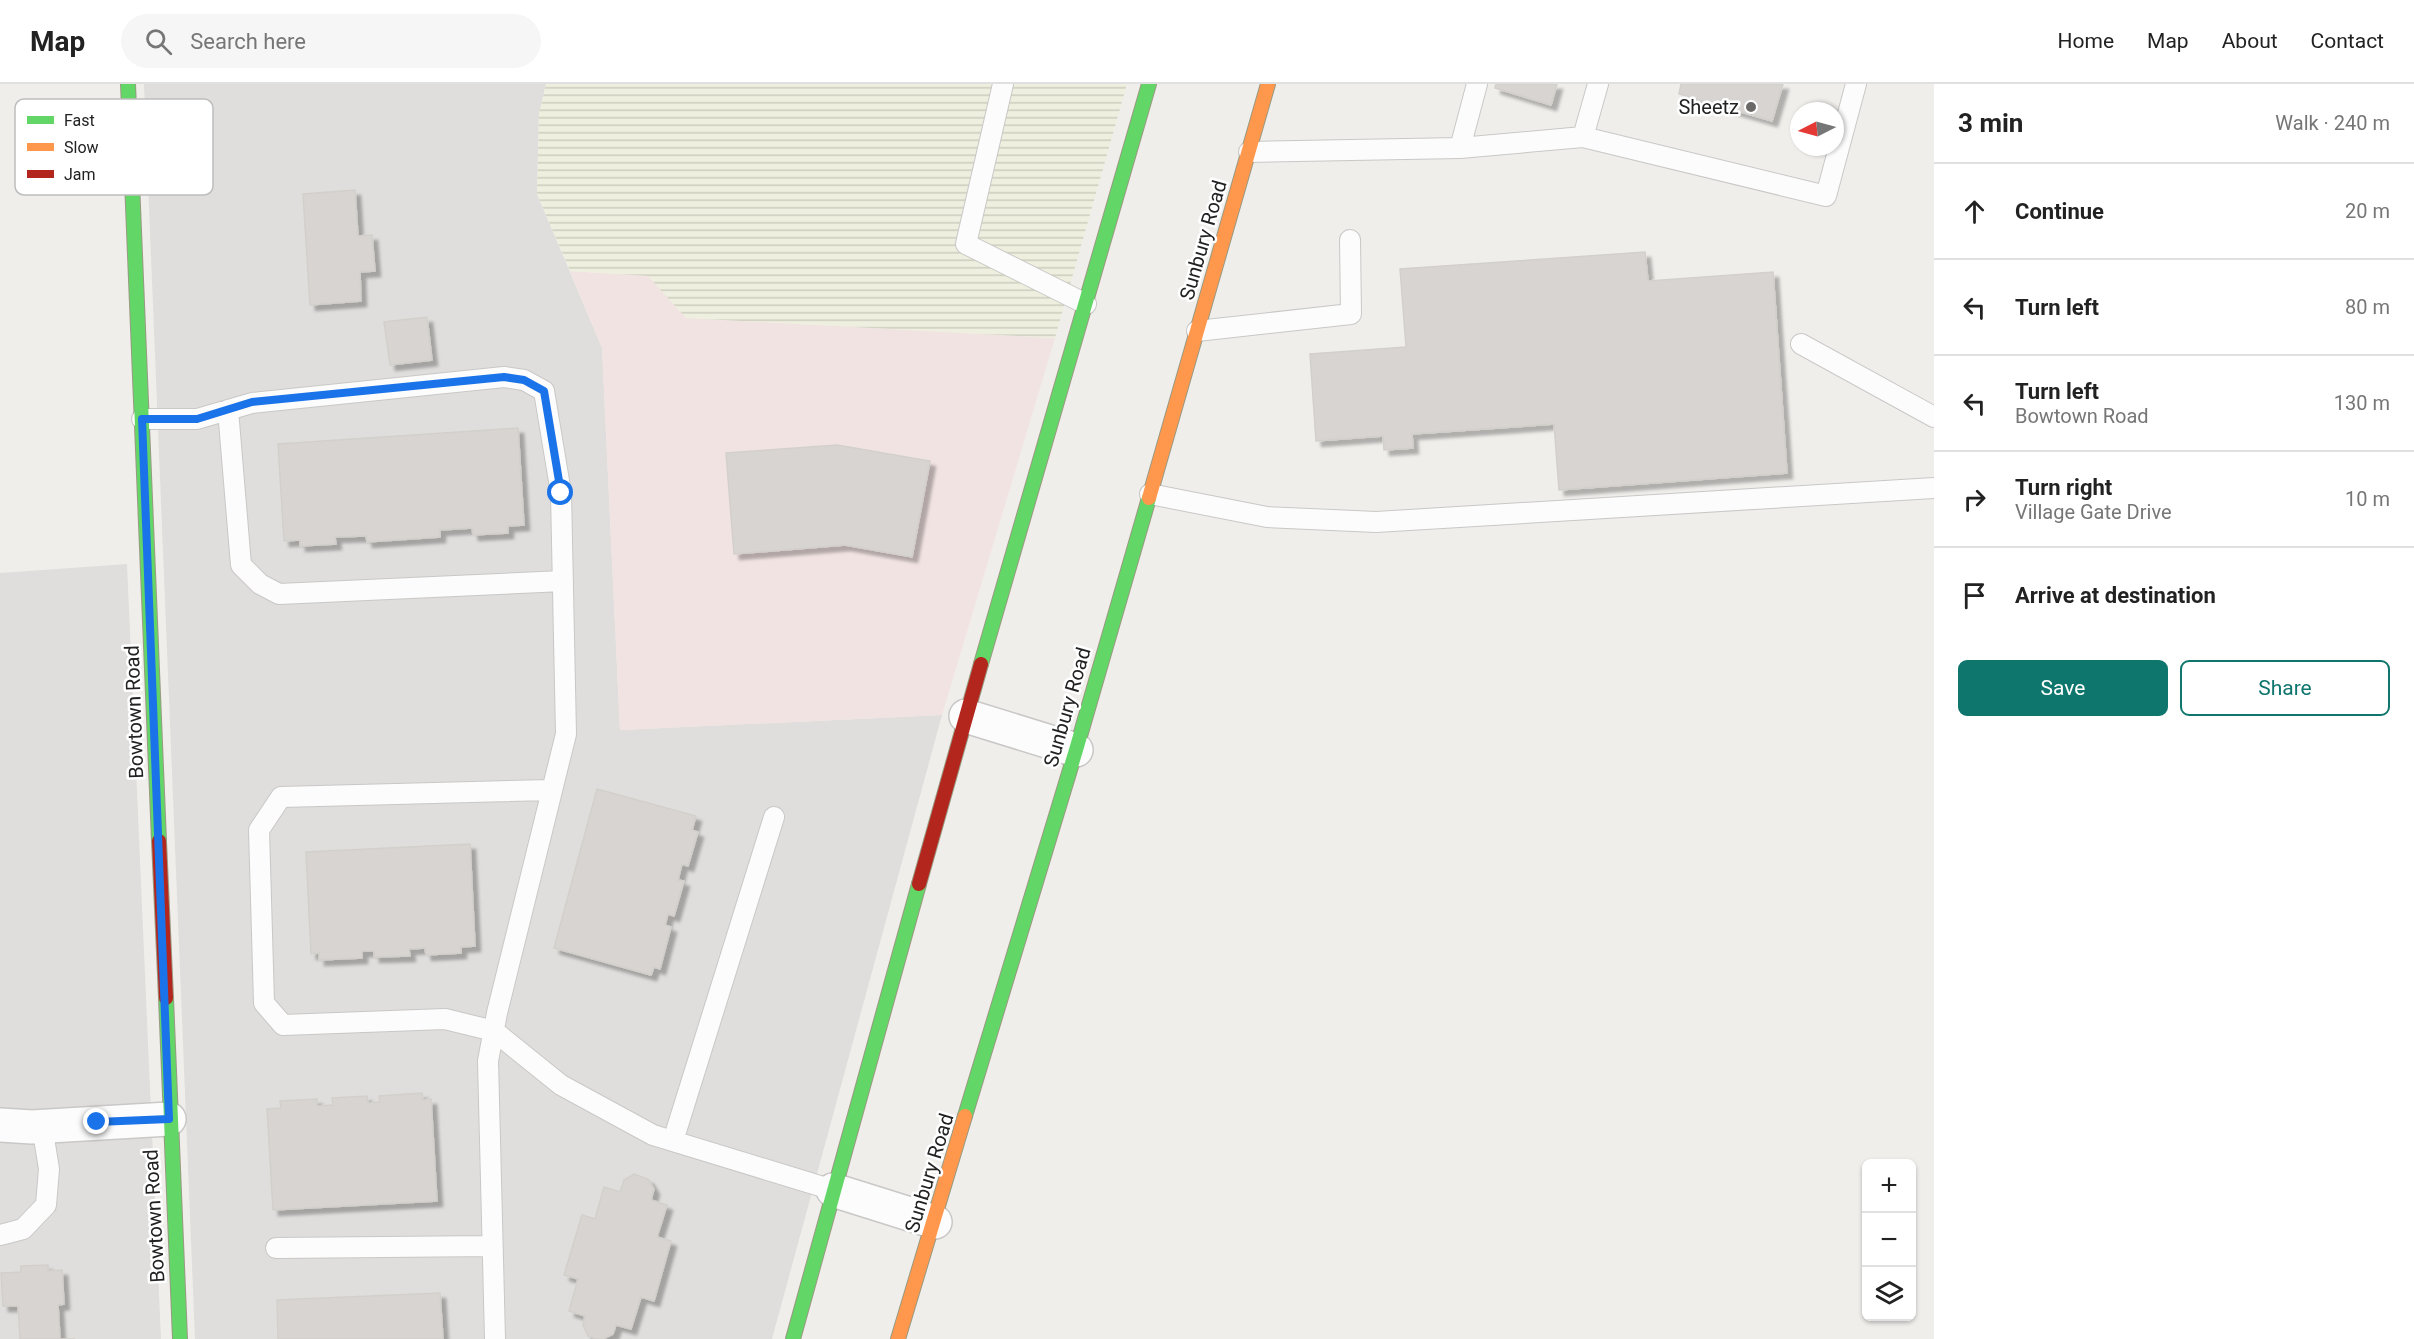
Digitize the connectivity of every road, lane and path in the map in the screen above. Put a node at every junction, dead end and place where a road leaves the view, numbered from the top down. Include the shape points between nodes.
1 (128, 84) edge
2 (1003, 84) edge
3 (1149, 84) edge
4 (1268, 84) edge
5 (1477, 84) edge
6 (1598, 84) edge
7 (1856, 84) edge
8 (129, 99) edge
9 (1583, 137) junction
10 (1460, 148) junction
11 (1249, 152) junction
12 (133, 195) edge
13 (1350, 240) dead end
14 (1086, 304) junction
15 (1197, 331) junction
16 (1802, 344) dead end
17 (228, 410) junction
18 (1934, 417) edge
19 (142, 419) junction
20 (1934, 488) edge
21 (1150, 494) junction
22 (563, 581) junction
23 (966, 716) junction
24 (1076, 750) junction
25 (551, 790) junction
26 (774, 817) dead end
27 (494, 1031) junction
28 (169, 1119) junction
29 (0, 1125) edge
30 (42, 1126) junction
31 (673, 1141) junction
32 (832, 1190) junction
33 (935, 1222) junction
34 (0, 1235) edge
35 (492, 1246) junction
36 (276, 1248) dead end
37 (180, 1339) edge
38 (495, 1339) edge
39 (793, 1339) edge
40 (898, 1339) edge

1 - 8 main road, Bowtown Road
2 - 14 lane via 966,244
3 - 14 main road
4 - 11 main road, Sunbury Road
5 - 10 lane
6 - 9 lane
7 - 9 lane via 1826,196
9 - 10 lane
10 - 11 lane
11 - 15 main road, Sunbury Road
12 - 19 main road, Bowtown Road
13 - 15 lane via 1352,314
14 - 23 main road
15 - 21 main road, Sunbury Road
16 - 18 lane
17 - 19 lane via 197,419
17 - 22 lane via 241,565 260,585 279,594
17 - 22 lane via 252,402 504,377 524,380 544,391 561,493
19 - 28 main road, Bowtown Road
20 - 21 lane via 1376,522 1268,517
21 - 24 main road, Sunbury Road
22 - 25 lane via 566,734
23 - 24 street
23 - 32 main road
24 - 33 main road, Sunbury Road
25 - 27 lane
25 - 27 lane via 281,797 259,830 264,1003 283,1025 445,1019
26 - 31 lane
27 - 31 lane via 561,1085 653,1135
27 - 35 lane via 488,1061
28 - 30 street
28 - 37 main road, Bowtown Road
29 - 30 street
30 - 34 lane via 49,1169 46,1205 23,1229
31 - 32 lane
32 - 33 street
32 - 39 main road
33 - 40 main road, Sunbury Road
35 - 36 lane
35 - 38 lane

